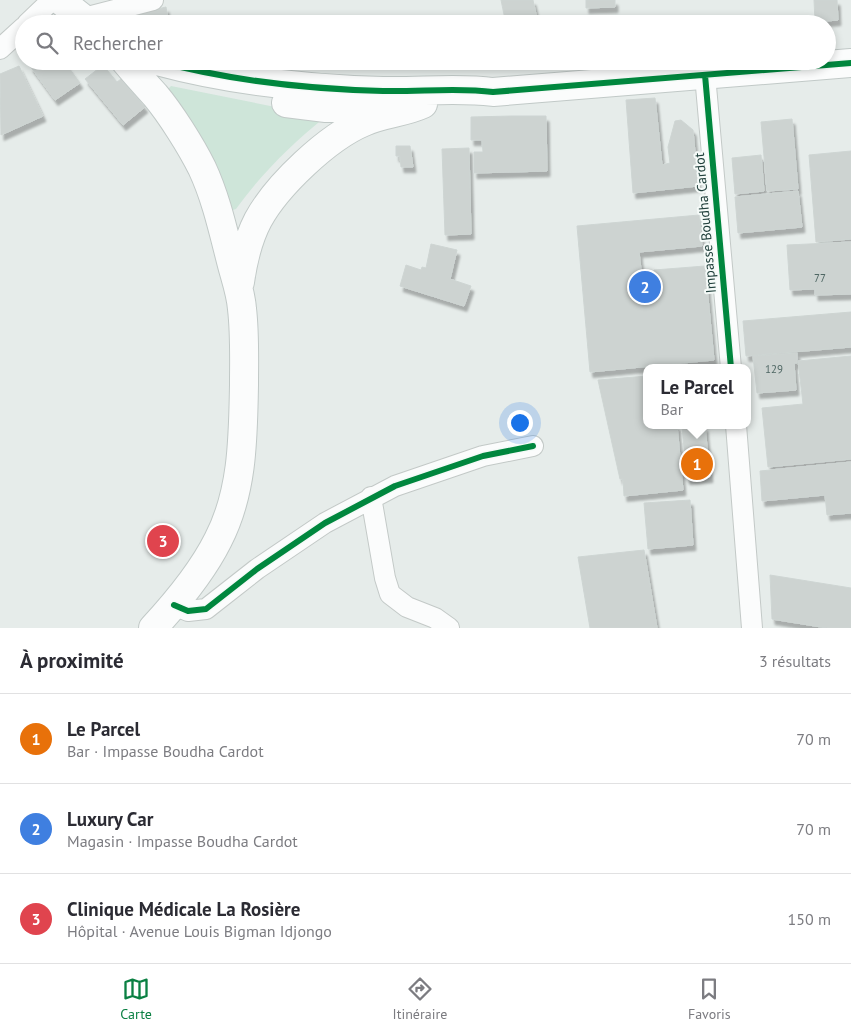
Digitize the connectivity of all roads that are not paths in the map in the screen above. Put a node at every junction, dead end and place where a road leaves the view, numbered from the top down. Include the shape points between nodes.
1 (52, 0) edge
2 (60, 0) edge
3 (152, 0) edge
4 (36, 15) edge
5 (79, 15) edge
6 (106, 15) edge
7 (15, 35) edge
8 (0, 49) edge
9 (851, 63) edge
10 (836, 64) edge
11 (141, 70) edge
12 (157, 70) edge
13 (184, 70) edge
14 (766, 70) edge
15 (705, 75) junction
16 (384, 91) junction
17 (493, 92) junction
18 (423, 104) junction
19 (347, 109) junction
20 (229, 252) junction
21 (239, 288) junction
22 (731, 364) edge
23 (736, 429) edge
24 (533, 446) dead end
25 (371, 497) junction
26 (174, 605) junction
27 (154, 628) edge
28 (449, 628) edge
29 (752, 628) edge

1 - 4 street
2 - 5 street
3 - 6 street
7 - 8 street
9 - 10 street
11 - 20 street via 202,168 214,197
12 - 19 street via 221,90 294,104
13 - 16 street via 301,87
14 - 15 street
15 - 17 street
15 - 22 street, Impasse Boudha Cardot
16 - 17 street via 474,89
16 - 19 street
17 - 18 street via 474,100
18 - 19 street
18 - 21 street via 412,110 364,121 322,147 298,171 259,218 249,243
19 - 20 street via 277,169 238,222
20 - 21 street
21 - 26 street via 244,344 238,477 219,540
23 - 29 street
24 - 25 street via 455,464
25 - 26 street via 324,523 206,609 188,612
25 - 28 street via 390,594 407,607 435,618
26 - 27 street

